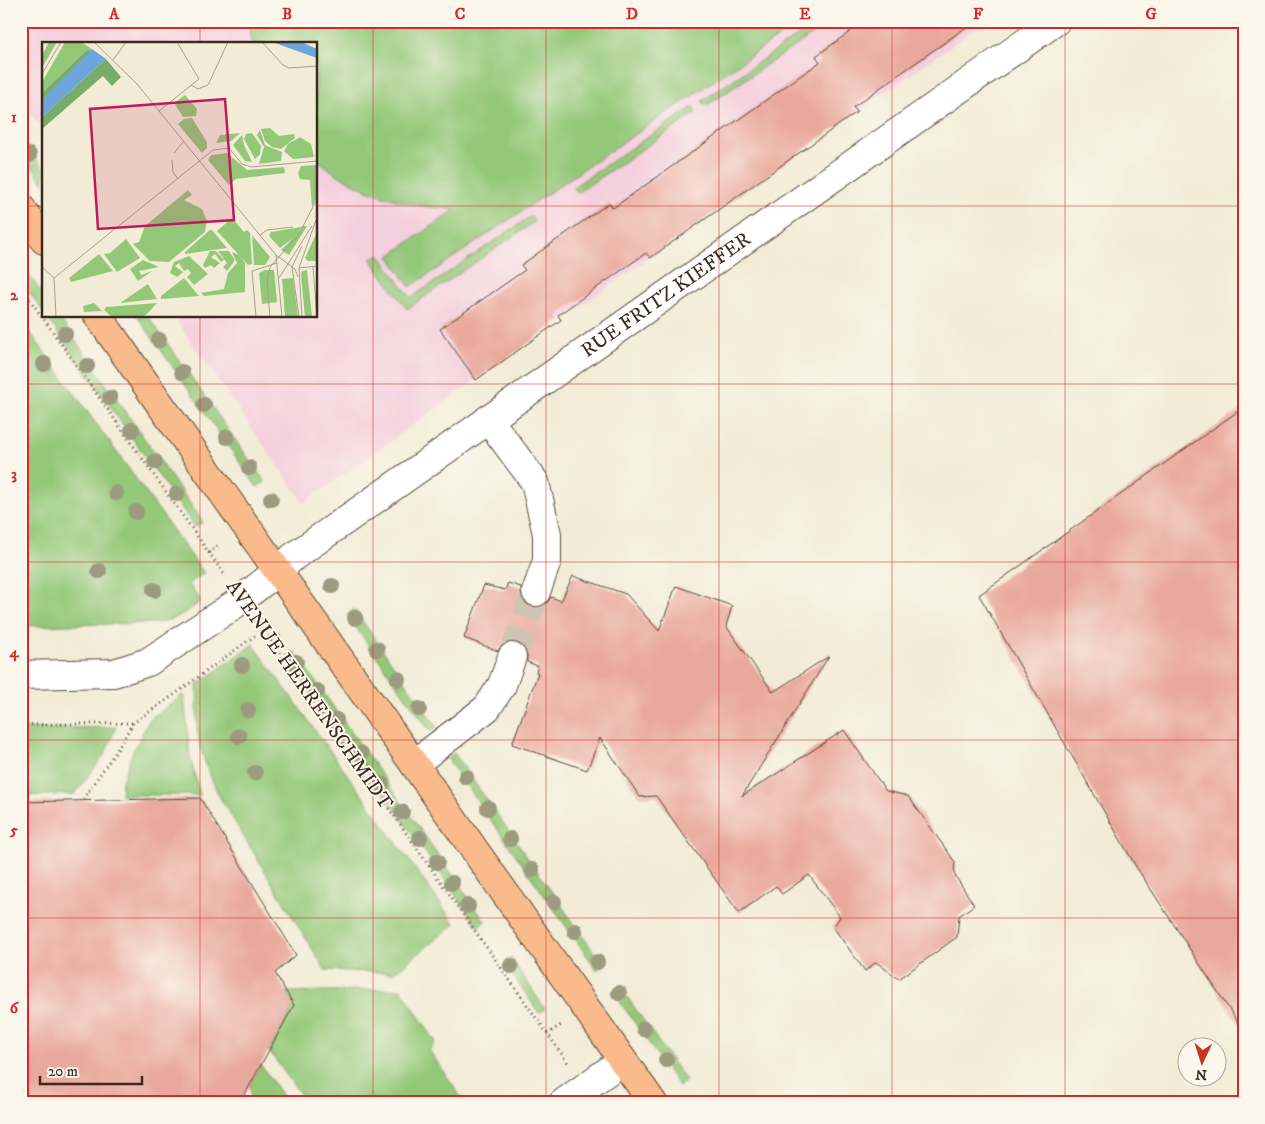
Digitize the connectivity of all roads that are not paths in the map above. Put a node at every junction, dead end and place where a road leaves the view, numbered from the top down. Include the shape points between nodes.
1 (1056, 21) edge
2 (21, 208) edge
3 (42, 237) edge
4 (99, 318) edge
5 (488, 419) junction
6 (278, 571) junction
7 (536, 592) tunnel mouth
8 (512, 656) tunnel mouth
9 (21, 675) edge
10 (414, 764) junction
11 (622, 1061) junction
12 (563, 1103) edge
13 (653, 1103) edge

1 - 5 street, RUE FRITZ KIEFFER
2 - 3 main road
4 - 6 main road
5 - 6 street, RUE FRITZ KIEFFER via 293,557
5 - 7 street via 534,482 547,534 547,561
6 - 9 street, RUE FRITZ KIEFFER via 148,662 114,673
6 - 10 main road
8 - 10 street via 502,686 487,708
10 - 11 main road
11 - 12 street
11 - 13 main road

